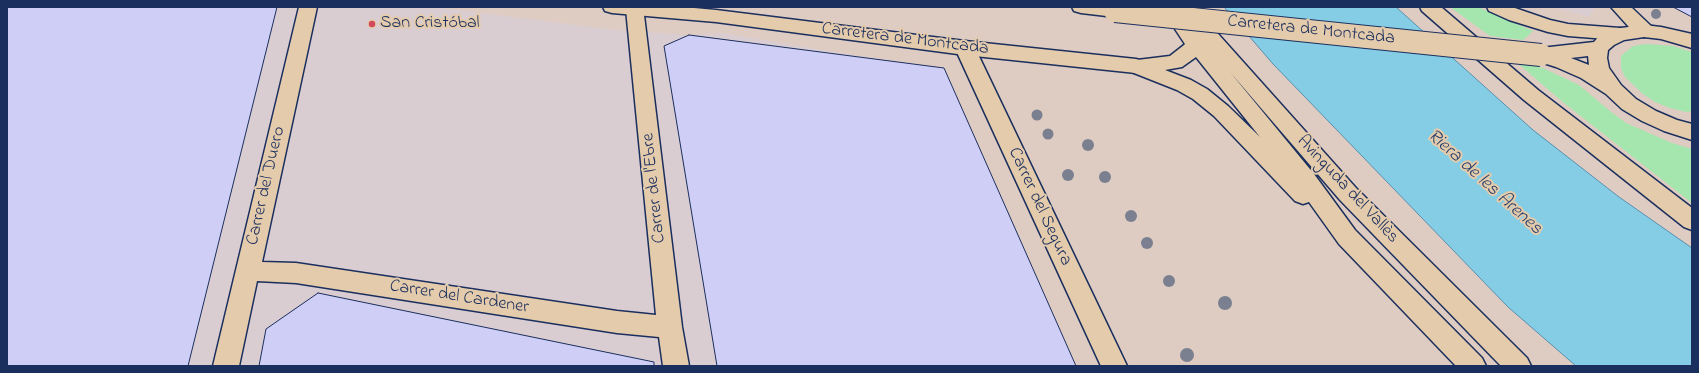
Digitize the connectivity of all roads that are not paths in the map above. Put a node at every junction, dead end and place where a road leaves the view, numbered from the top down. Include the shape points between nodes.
1 (308, 7) edge
2 (612, 7) edge
3 (1081, 7) edge
4 (1165, 7) edge
5 (1184, 7) edge
6 (1429, 7) edge
7 (1496, 7) edge
8 (1620, 7) edge
9 (635, 9) junction
10 (675, 10) edge
11 (1644, 31) junction
12 (1620, 34) junction
13 (1199, 36) junction
14 (1692, 41) edge
15 (965, 48) junction
16 (1599, 48) junction
17 (1541, 55) junction
18 (1136, 66) junction
19 (1614, 90) junction
20 (1692, 132) edge
21 (1692, 221) edge
22 (1347, 237) junction
23 (248, 271) junction
24 (670, 327) junction
25 (226, 366) edge
26 (676, 366) edge
27 (1114, 366) edge
28 (1474, 366) edge
29 (1518, 366) edge

1 - 23 street, Carrer del Duero
2 - 9 street, Carretera de Montcada
3 - 17 street, Carretera de Montcada, bridge
4 - 13 street, Avinguda del Vallès
5 - 13 street, Avinguda del Vallès
6 - 21 street via 1531,95
7 - 12 street via 1548,26
8 - 11 street
9 - 10 street, Carretera de Montcada
9 - 24 street, Carrer de l'Ebre
10 - 15 street, Carretera de Montcada
11 - 12 street
11 - 14 street
12 - 16 street via 1607,40
13 - 18 street via 1187,54 1175,62
13 - 22 street, Avinguda del Vallès
13 - 29 street, Avinguda del Vallès via 1348,194
15 - 18 street, Carretera de Montcada
15 - 27 street, Carrer del Segura
16 - 17 street, Carretera de Montcada
16 - 19 street via 1599,68
17 - 19 street, Carretera de Montcada via 1588,73
18 - 22 street via 1200,94
19 - 20 street via 1629,104 1649,116
22 - 28 street, Avinguda del Vallès
23 - 24 street, Carrer del Cardener via 296,274 617,322
23 - 25 street, Carrer del Duero
24 - 26 street, Carrer de l'Ebre

